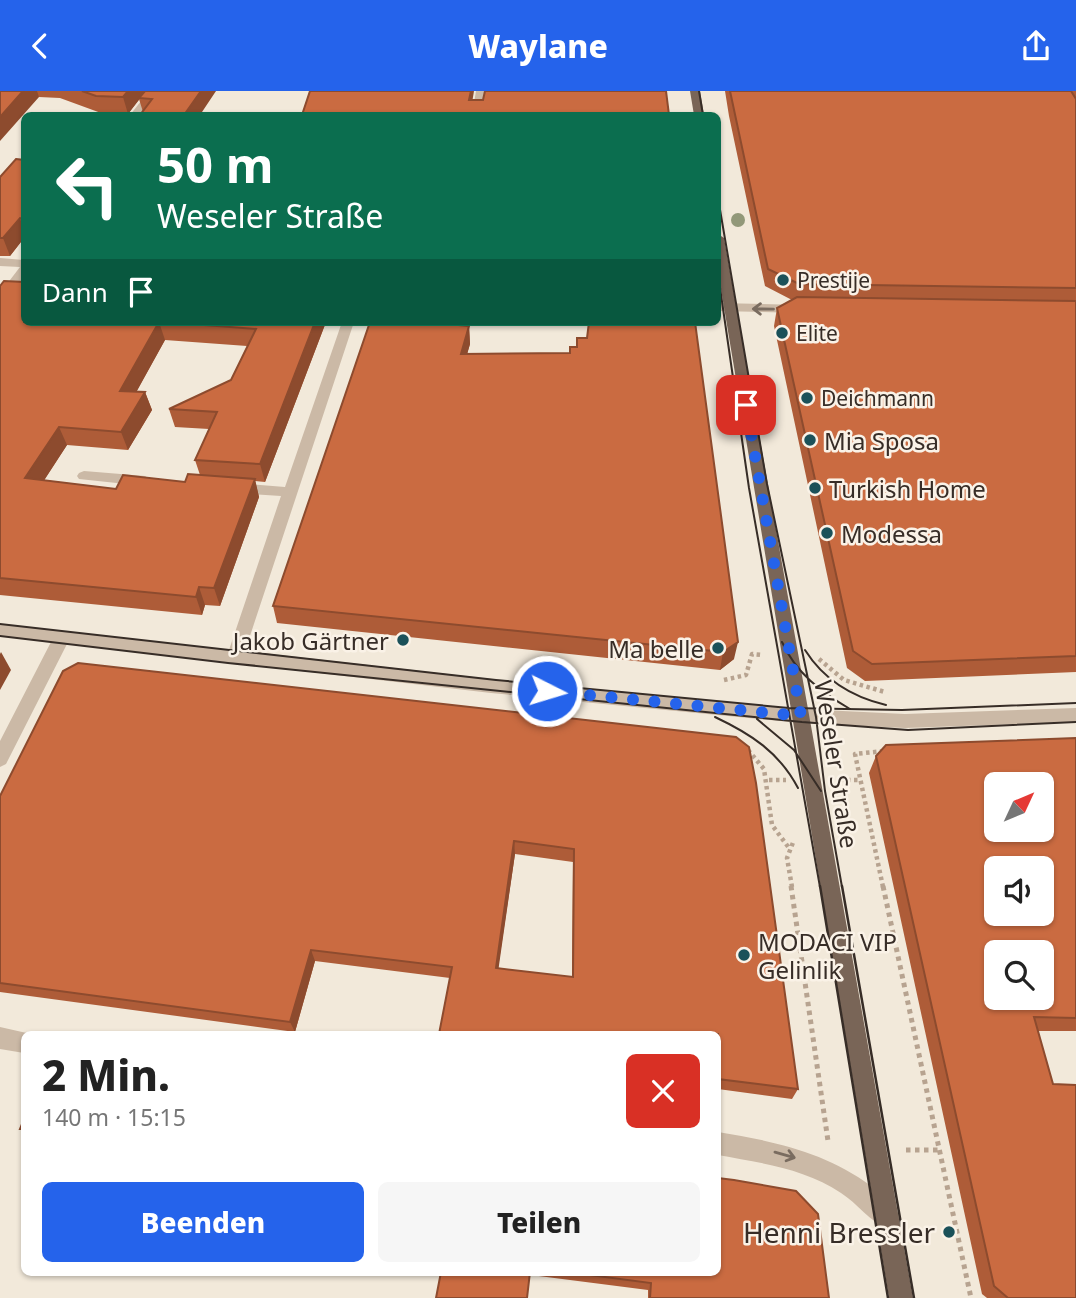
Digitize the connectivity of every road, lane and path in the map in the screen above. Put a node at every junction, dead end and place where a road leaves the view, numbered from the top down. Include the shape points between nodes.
1 (154, 91) edge
2 (481, 91) edge
3 (695, 91) edge
4 (137, 112) edge
5 (478, 112) edge
6 (698, 112) edge
7 (0, 262) edge
8 (21, 266) edge
9 (21, 271) edge
10 (721, 273) edge
11 (0, 302) edge
12 (724, 308) edge
13 (821, 310) edge
14 (347, 326) edge
15 (84, 476) dead end
16 (167, 482) edge
17 (222, 487) edge
18 (291, 492) junction
19 (0, 631) edge
20 (62, 637) junction
21 (752, 655) dead end
22 (235, 656) junction
23 (816, 657) dead end
24 (713, 683) dead end
25 (887, 692) dead end
26 (1076, 715) edge
27 (801, 716) junction
28 (745, 747) edge
29 (890, 750) edge
30 (0, 759) edge
31 (0, 1038) edge
32 (21, 1042) edge
33 (721, 1144) edge
34 (836, 1176) junction
35 (888, 1217) junction
36 (901, 1298) edge
37 (971, 1298) edge

1 - 4 street
2 - 5 street
3 - 6 main road
7 - 8 street
9 - 11 street
10 - 12 main road, Weseler Straße
13 -> 12 street
12 - 27 main road, Weseler Straße
14 - 18 street
15 - 16 street
17 - 18 street
18 - 22 street
19 - 20 street
20 - 22 street
20 - 30 street
21 - 24 path via 746,675
22 - 27 street
23 - 25 path via 844,680
26 - 27 street via 905,720
27 - 35 main road, Weseler Straße
28 - 34 path via 757,757 769,780 771,823 789,848 786,863
29 - 37 path via 855,754
31 - 32 street
33 -> 34 street via 781,1153
34 - 35 street
35 - 36 main road, Weseler Straße

